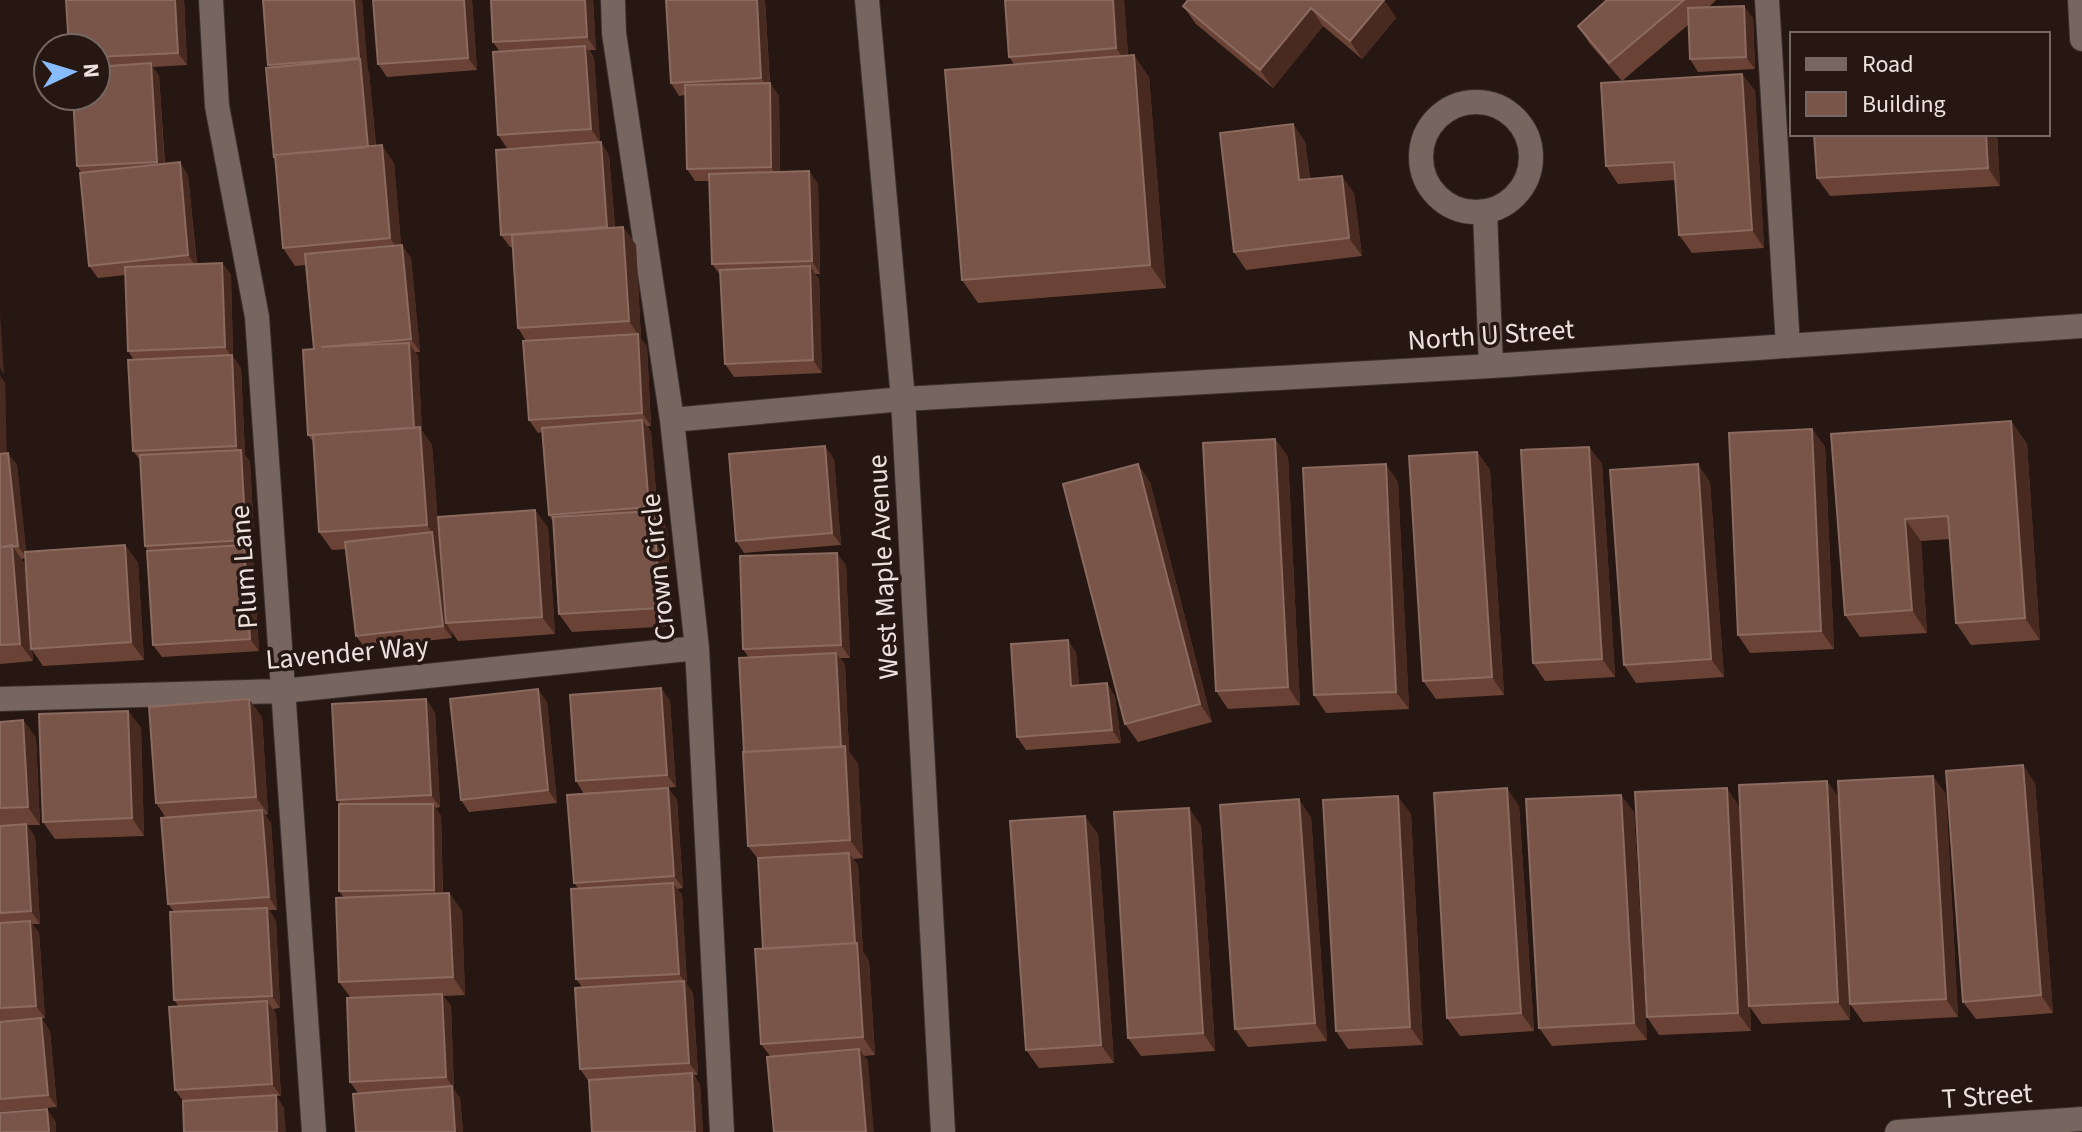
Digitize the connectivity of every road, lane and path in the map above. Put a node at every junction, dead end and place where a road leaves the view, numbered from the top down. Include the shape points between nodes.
1 (211, 0) edge
2 (613, 0) edge
3 (867, 0) edge
4 (1767, 0) edge
5 (2080, 0) edge
6 (2082, 39) edge
7 (1485, 212) junction
8 (2082, 326) edge
9 (1788, 346) junction
10 (1491, 366) junction
11 (903, 399) junction
12 (672, 420) junction
13 (697, 648) junction
14 (283, 691) junction
15 (0, 699) edge
16 (2082, 1119) edge
17 (314, 1132) edge
18 (722, 1132) edge
19 (943, 1132) edge
20 (1897, 1132) edge

1 - 14 street, Plum Lane via 217,106 257,317
2 - 12 street, Crown Circle
3 - 11 street, West Maple Avenue
4 - 9 street
5 - 6 street
7 - 7 street via 1459,210 1434,193 1421,159 1430,127 1446,111 1467,103 1508,112 1530,143 1527,181 1501,207
7 - 10 street
8 - 9 street, North U Street
9 - 10 street, North U Street
10 - 11 street, North U Street
11 - 12 street, North U Street
11 - 19 street, West Maple Avenue
12 - 13 street, Crown Circle
13 - 14 street, Lavender Way
13 - 18 street, Crown Circle
14 - 15 street, Lavender Way
14 - 17 street, Plum Lane
16 - 20 street, T Street

